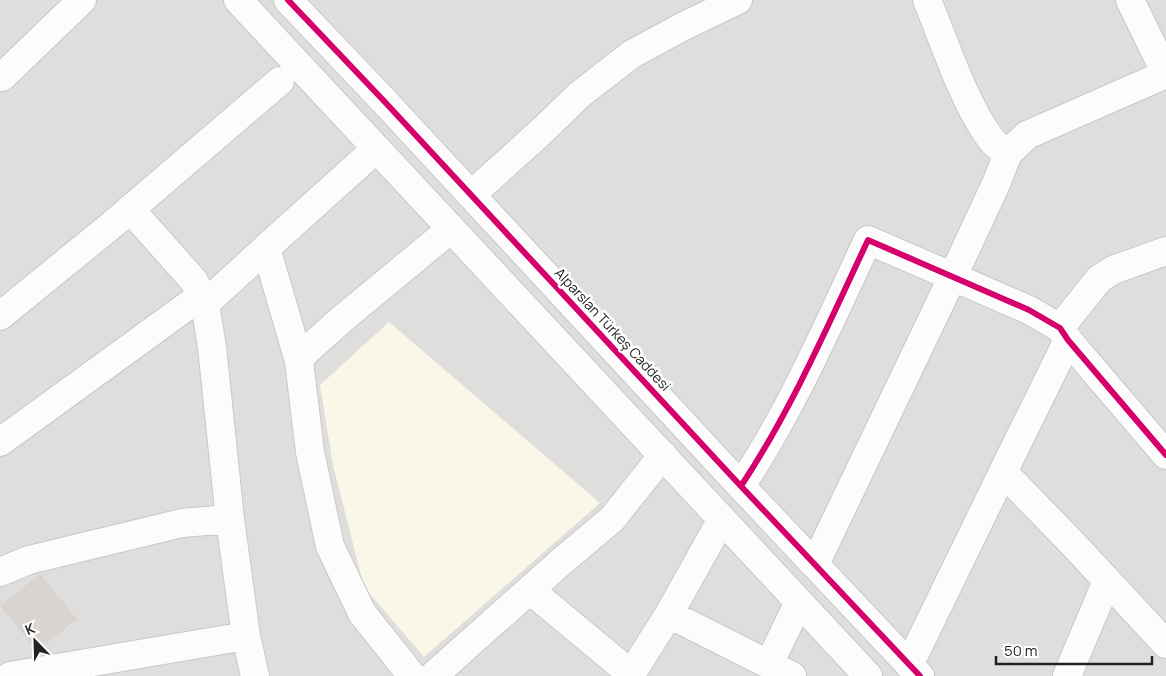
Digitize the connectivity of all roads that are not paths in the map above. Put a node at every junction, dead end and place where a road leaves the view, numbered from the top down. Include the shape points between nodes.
1 (82, 0) edge
2 (238, 0) edge
3 (288, 0) edge
4 (738, 0) edge
5 (927, 0) edge
6 (1130, 0) edge
7 (691, 10) edge
8 (1166, 74) edge
9 (2, 77) dead end
10 (280, 81) dead end
11 (376, 149) junction
12 (1008, 153) junction
13 (471, 195) junction
14 (130, 209) junction
15 (440, 238) dead end
16 (266, 248) junction
17 (1166, 251) edge
18 (954, 276) junction
19 (203, 300) junction
20 (0, 316) edge
21 (1064, 334) junction
22 (299, 360) junction
23 (0, 442) edge
24 (662, 455) junction
25 (1166, 455) edge
26 (1003, 472) junction
27 (741, 486) junction
28 (230, 519) junction
29 (722, 519) junction
30 (815, 564) junction
31 (0, 572) edge
32 (1107, 581) junction
33 (530, 590) junction
34 (799, 602) junction
35 (669, 614) junction
36 (246, 636) junction
37 (1166, 644) edge
38 (781, 670) edge
39 (915, 670) edge
40 (445, 673) edge
41 (631, 675) edge
42 (10, 676) edge
43 (255, 676) edge
44 (412, 676) edge
45 (868, 676) edge
46 (1067, 676) edge

1 - 9 street
2 - 11 street
3 - 13 street, Alparslan Türkeş Caddesi
4 - 7 street
5 - 12 street via 970,105 990,138
6 - 8 street
7 - 13 street via 579,95
8 - 12 street via 1027,135
10 - 14 street
11 - 16 street
11 - 24 street
12 - 18 street
13 - 27 street, Alparslan Türkeş Caddesi
14 - 19 street via 194,281
14 - 20 street
15 - 22 street via 342,319
16 - 19 street
16 - 22 street
17 - 21 street via 1113,270 1099,279
18 - 21 street via 1029,310
18 - 27 street via 868,240 805,372
18 - 30 street
19 - 23 street
19 - 28 street via 214,366
21 - 25 street
21 - 26 street
22 - 44 street via 310,452 330,546 362,613
24 - 29 street
24 - 33 street via 612,519
26 - 32 street
26 - 39 street
27 - 30 street, Alparslan Türkeş Caddesi
28 - 31 street via 182,523 29,560
28 - 36 street
29 - 34 street
29 - 35 street
30 - 39 street, Alparslan Türkeş Caddesi
32 - 37 street
32 - 46 street
33 - 40 street
33 - 41 street
34 - 38 street
34 - 45 street
35 - 38 street
35 - 41 street
36 - 42 street
36 - 43 street

